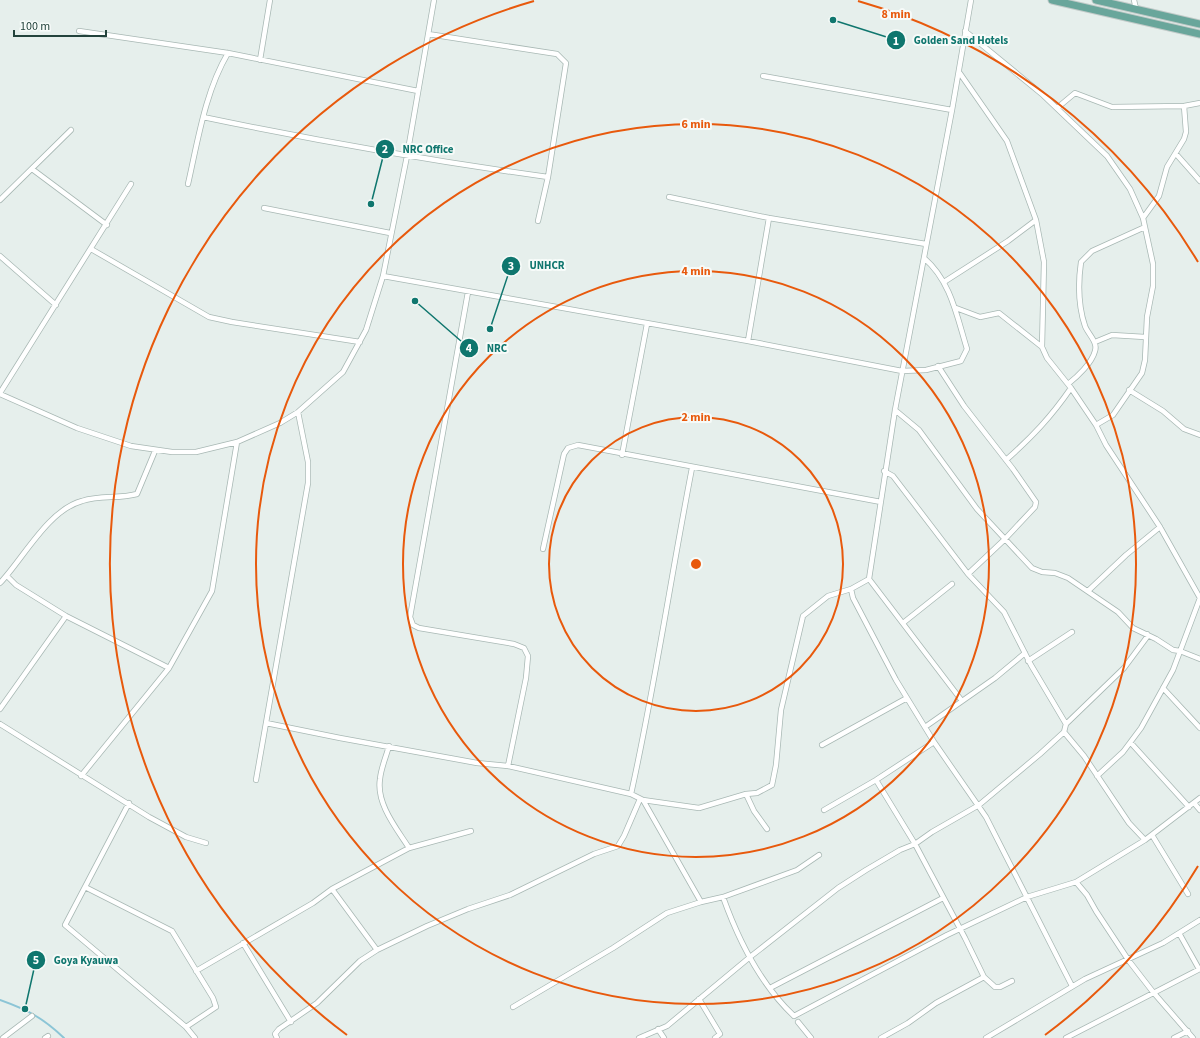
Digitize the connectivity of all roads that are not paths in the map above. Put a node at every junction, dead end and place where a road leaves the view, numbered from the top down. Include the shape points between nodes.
1 (270, 0) edge
2 (434, 0) edge
3 (971, 0) edge
4 (1052, 0) edge
5 (1096, 0) edge
6 (1134, 0) edge
7 (1136, 9) junction
8 (1200, 24) edge
9 (79, 31) dead end
10 (965, 31) junction
11 (428, 34) junction
12 (1200, 34) edge
13 (228, 53) junction
14 (260, 60) junction
15 (959, 72) junction
16 (763, 76) dead end
17 (418, 91) junction
18 (1200, 103) edge
19 (1184, 106) junction
20 (1057, 108) junction
21 (952, 110) junction
22 (203, 117) junction
23 (70, 130) dead end
24 (1176, 154) junction
25 (407, 156) junction
26 (32, 169) junction
27 (548, 177) junction
28 (1200, 181) edge
29 (131, 184) dead end
30 (188, 184) dead end
31 (670, 197) dead end
32 (0, 200) edge
33 (264, 208) dead end
34 (769, 218) junction
35 (1143, 218) junction
36 (538, 220) dead end
37 (1036, 220) junction
38 (107, 224) junction
39 (1146, 227) junction
40 (390, 233) junction
41 (926, 244) junction
42 (91, 249) junction
43 (0, 256) edge
44 (924, 258) junction
45 (383, 276) junction
46 (944, 282) junction
47 (468, 292) junction
48 (56, 305) junction
49 (956, 308) junction
50 (647, 324) junction
51 (1145, 337) junction
52 (748, 341) junction
53 (360, 342) junction
54 (1095, 342) junction
55 (1042, 347) junction
56 (938, 366) junction
57 (902, 372) junction
58 (1069, 386) junction
59 (1130, 390) junction
60 (0, 394) edge
61 (895, 410) junction
62 (298, 412) junction
63 (1096, 425) junction
64 (1200, 435) edge
65 (237, 442) junction
66 (155, 451) junction
67 (622, 454) junction
68 (1006, 460) junction
69 (692, 468) junction
70 (884, 471) junction
71 (881, 502) junction
72 (1160, 527) junction
73 (1004, 540) junction
74 (543, 549) dead end
75 (968, 574) junction
76 (7, 576) junction
77 (869, 579) junction
78 (0, 583) edge
79 (952, 584) dead end
80 (851, 589) junction
81 (1088, 591) junction
82 (1200, 598) edge
83 (66, 616) junction
84 (903, 622) junction
85 (1072, 632) dead end
86 (1147, 634) junction
87 (1180, 651) junction
88 (1025, 653) junction
89 (1200, 659) edge
90 (1028, 661) junction
91 (169, 668) junction
92 (1163, 688) junction
93 (907, 698) junction
94 (962, 701) junction
95 (0, 709) edge
96 (266, 723) junction
97 (0, 724) edge
98 (1066, 724) junction
99 (925, 727) junction
100 (1200, 728) edge
101 (1064, 732) junction
102 (934, 742) junction
103 (1131, 743) junction
104 (822, 745) dead end
105 (389, 746) junction
106 (508, 766) junction
107 (81, 776) junction
108 (1097, 776) junction
109 (256, 780) dead end
110 (876, 780) junction
111 (631, 794) junction
112 (746, 794) junction
113 (1200, 798) edge
114 (642, 799) junction
115 (129, 803) junction
116 (1194, 803) junction
117 (978, 805) junction
118 (1189, 807) junction
119 (824, 810) dead end
120 (1200, 810) edge
121 (767, 829) dead end
122 (471, 831) dead end
123 (1152, 835) junction
124 (1145, 840) junction
125 (206, 843) dead end
126 (915, 844) junction
127 (409, 848) junction
128 (819, 855) dead end
129 (1076, 882) junction
130 (85, 887) junction
131 (332, 889) junction
132 (1188, 894) dead end
133 (723, 897) junction
134 (1027, 897) junction
135 (943, 898) junction
136 (701, 902) junction
137 (1200, 920) edge
138 (960, 929) junction
139 (1179, 933) junction
140 (243, 943) junction
141 (377, 950) junction
142 (750, 957) junction
143 (1129, 961) junction
144 (1199, 969) edge
145 (196, 971) junction
146 (984, 977) junction
147 (1012, 981) dead end
148 (1072, 986) junction
149 (770, 988) junction
150 (1153, 992) junction
151 (699, 999) junction
152 (513, 1007) dead end
153 (32, 1016) dead end
154 (290, 1022) junction
155 (798, 1022) dead end
156 (186, 1027) junction
157 (658, 1029) junction
158 (1188, 1031) junction
159 (4, 1038) edge
160 (194, 1038) edge
161 (277, 1038) edge
162 (639, 1038) edge
163 (664, 1038) edge
164 (715, 1038) edge
165 (811, 1038) edge
166 (881, 1038) edge
167 (986, 1038) edge
168 (1066, 1038) edge
169 (1174, 1038) edge
170 (1193, 1038) edge

1 - 14 street
2 - 11 street
3 - 10 street
4 - 12 main road
5 - 7 main road
6 - 7 street
7 - 8 main road
9 - 13 street
10 - 15 street
10 - 20 street
11 - 17 street
11 - 27 street via 557,54 563,58 566,64
13 - 14 street
13 - 22 street via 219,68
14 - 17 street
15 - 21 street
15 - 37 street via 1007,141
16 - 21 street
17 - 25 street
18 - 19 street
19 - 20 street via 1112,106 1075,93
19 - 24 street via 1186,132
20 - 35 street via 1107,156 1123,177
21 - 41 street
22 - 25 street
22 - 30 street
23 - 26 street
24 - 28 street
24 - 35 street via 1167,167 1159,196
25 - 27 street
25 - 40 street
26 - 32 street
26 - 38 street
27 - 36 street
29 - 38 street
31 - 34 street
33 - 40 street
34 - 41 street
34 - 52 street
35 - 39 street
37 - 46 street
37 - 55 street via 1044,262
38 - 42 street
39 - 51 street via 1153,264 1153,286
39 - 54 street via 1092,251 1081,262 1079,303 1086,326
40 - 45 street
41 - 44 street
42 - 48 street via 61,293
42 - 53 street via 209,316 232,322
43 - 48 street
44 - 46 street via 935,268
44 - 57 street
45 - 47 street
45 - 53 street
46 - 49 street
47 - 50 street
47 - 106 street via 410,617 413,626 419,628 514,644 524,648 528,656 526,678
48 - 60 street
49 - 55 street via 980,317 999,313
49 - 56 street via 967,349 965,356 962,361
50 - 52 street
50 - 67 street
51 - 54 street via 1112,335
51 - 59 street via 1142,373
52 - 57 street
53 - 62 street via 343,372
54 - 58 street via 1095,351 1080,376
55 - 58 street via 1050,363
56 - 57 street
56 - 68 street via 964,406
57 - 61 street
58 - 63 street
58 - 68 street via 1059,406 1032,438
59 - 63 street via 1113,415
59 - 64 street via 1184,429
60 - 66 street via 77,428
61 - 70 street
61 - 73 street via 919,430 977,509
62 - 65 street
62 - 96 street via 308,462 308,483
63 - 72 street via 1106,445
65 - 66 street via 196,452
65 - 91 street via 212,591
66 - 76 street via 137,494 80,501 67,508 44,528
67 - 69 street
67 - 74 street via 578,445 568,448 564,454
68 - 73 street via 1036,502
69 - 71 street
69 - 111 street
70 - 71 street
70 - 75 street via 893,476
71 - 77 street
72 - 81 street
72 - 82 street
73 - 75 street
73 - 81 street via 1032,568 1068,578
75 - 88 street via 1004,612
76 - 78 street
76 - 83 street via 16,585
77 - 80 street
77 - 84 street
79 - 84 street
80 - 93 street via 861,614
80 - 112 street via 828,596 803,616 781,710 772,785 757,793
81 - 86 street via 1118,612 1133,628
82 - 87 street
83 - 91 street
83 - 95 street
84 - 94 street
85 - 90 street
86 - 87 street via 1173,650
86 - 98 street via 1124,668
87 - 89 street
87 - 92 street
88 - 90 street
88 - 94 street
90 - 98 street
91 - 107 street
92 - 100 street
92 - 103 street
93 - 99 street
93 - 104 street
94 - 99 street
96 - 105 street
96 - 109 street
97 - 107 street
98 - 101 street
99 - 102 street
101 - 108 street
101 - 117 street
102 - 110 street
102 - 117 street
103 - 108 street
103 - 118 street
105 - 106 street via 477,763
105 - 127 street via 380,780 381,796 389,816
106 - 111 street
107 - 115 street
108 - 124 street via 1129,824
110 - 119 street
110 - 126 street
111 - 114 street
112 - 114 street via 699,808
112 - 121 street
113 - 116 street
114 - 136 street
114 - 141 street via 618,846 594,854 510,896 426,926
115 - 125 street via 186,837
115 - 130 street
116 - 118 street
116 - 120 street
117 - 126 street
117 - 134 street
118 - 123 street
122 - 127 street
123 - 124 street
123 - 132 street
124 - 129 street
126 - 135 street
126 - 142 street via 900,850 838,888
127 - 131 street
128 - 133 street via 797,870
129 - 134 street
129 - 143 street via 1088,895
130 - 145 street via 172,932
130 - 156 street via 65,925
131 - 140 street via 313,903
131 - 141 street
133 - 136 street
133 - 142 street
134 - 138 street
134 - 148 street
135 - 138 street
135 - 149 street
136 - 152 street via 667,913
137 - 139 street
138 - 146 street
138 - 149 street via 794,1016
139 - 143 street
139 - 144 street
140 - 145 street
140 - 154 street
141 - 154 street via 360,961 317,1003
142 - 149 street
142 - 151 street
143 - 148 street
143 - 150 street
144 - 150 street
145 - 156 street via 216,1007
146 - 147 street via 995,987
146 - 166 street via 936,1003
148 - 167 street
150 - 158 street
150 - 168 street
151 - 157 street via 667,1026
151 - 164 street via 720,1034
153 - 159 street
154 - 161 street via 279,1029 275,1034
155 - 165 street
156 - 160 street
157 - 162 street
157 - 163 street
158 - 169 street
158 - 170 street

